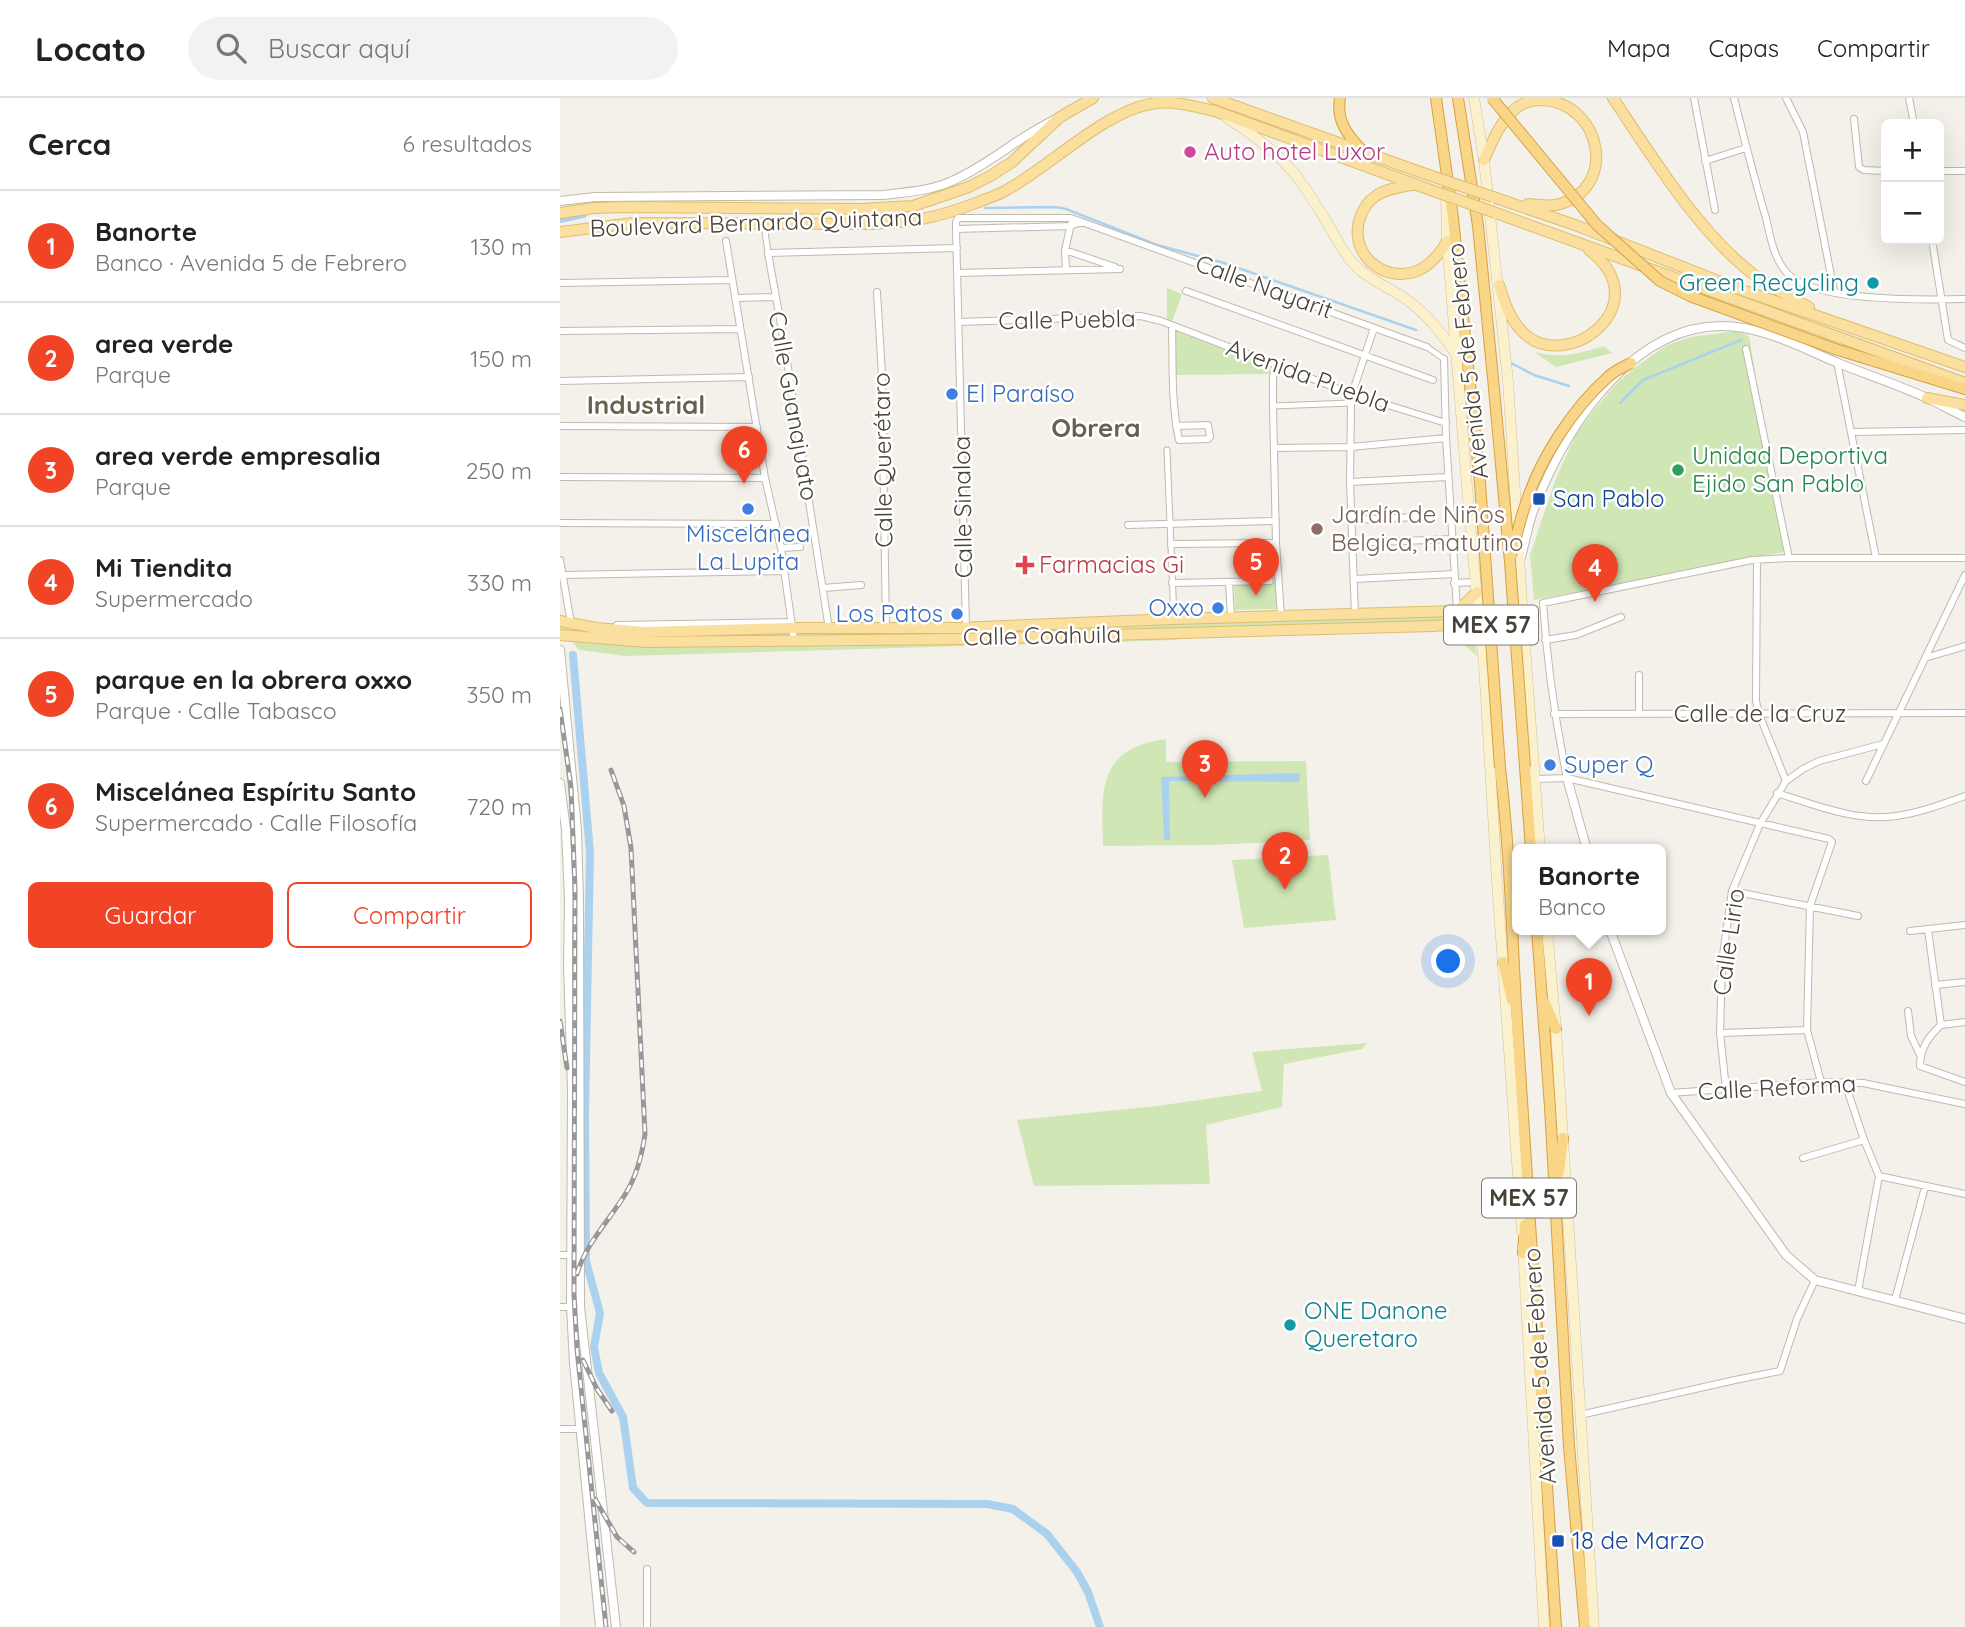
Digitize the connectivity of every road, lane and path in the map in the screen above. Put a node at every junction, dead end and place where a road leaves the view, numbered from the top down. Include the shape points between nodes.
1 (1093, 98) edge
2 (1213, 98) edge
3 (1340, 98) edge
4 (1427, 98) edge
5 (1436, 98) edge
6 (1458, 98) edge
7 (1474, 98) edge
8 (1492, 98) edge
9 (1614, 98) edge
10 (1694, 98) edge
11 (1734, 98) edge
12 (1786, 98) edge
13 (1909, 98) edge
14 (1215, 111) junction
15 (1060, 117) junction
16 (1854, 119) dead end
17 (1913, 119) edge
18 (1440, 120) junction
19 (1443, 144) junction
20 (1746, 148) junction
21 (1362, 150) junction
22 (1484, 160) junction
23 (1705, 161) junction
24 (1965, 171) edge
25 (1881, 172) edge
26 (1944, 172) edge
27 (1413, 184) junction
28 (1496, 198) junction
29 (560, 201) edge
30 (1715, 211) dead end
31 (560, 213) edge
32 (1071, 218) junction
33 (957, 219) joint
34 (1082, 222) junction
35 (764, 224) junction
36 (1070, 226) junction
37 (956, 229) junction
38 (560, 232) edge
39 (1564, 238) junction
40 (726, 241) dead end
41 (1447, 241) junction
42 (1933, 245) edge
43 (957, 248) junction
44 (1065, 250) junction
45 (768, 253) junction
46 (1066, 270) junction
47 (957, 273) junction
48 (732, 280) junction
49 (560, 283) edge
50 (1499, 285) junction
51 (1186, 291) dead end
52 (877, 292) dead end
53 (1835, 292) junction
54 (775, 297) junction
55 (735, 298) junction
56 (1940, 299) junction
57 (1965, 299) edge
58 (959, 323) junction
59 (1172, 326) junction
60 (1374, 328) junction
61 (740, 329) junction
62 (560, 331) edge
63 (1866, 332) junction
64 (1427, 347) joint
65 (1965, 348) edge
66 (1746, 349) dead end
67 (1457, 355) junction
68 (1364, 356) junction
69 (1444, 359) joint
70 (1837, 362) junction
71 (1631, 363) joint
72 (1279, 366) junction
73 (1965, 367) edge
74 (749, 377) junction
75 (1433, 380) dead end
76 (560, 382) edge
77 (1965, 383) edge
78 (1965, 389) edge
79 (1352, 394) junction
80 (1927, 398) joint
81 (1351, 403) junction
82 (1273, 405) junction
83 (1964, 412) edge
84 (1446, 422) junction
85 (560, 426) edge
86 (1176, 426) junction
87 (757, 427) junction
88 (1851, 432) junction
89 (1965, 433) edge
90 (1446, 438) junction
91 (1351, 447) junction
92 (1274, 448) junction
93 (1167, 450) dead end
94 (560, 477) edge
95 (1448, 477) junction
96 (765, 478) junction
97 (1350, 482) junction
98 (1418, 517) dead end
99 (1352, 520) junction
100 (1276, 521) junction
101 (560, 523) edge
102 (776, 524) junction
103 (1170, 524) junction
104 (1128, 525) dead end
105 (1453, 539) junction
106 (1276, 543) junction
107 (1354, 543) junction
108 (1171, 544) junction
109 (800, 547) dead end
110 (781, 548) junction
111 (1789, 558) junction
112 (1876, 558) junction
113 (1965, 558) edge
114 (560, 560) edge
115 (1515, 560) junction
116 (1757, 560) junction
117 (785, 571) junction
118 (1454, 574) junction
119 (562, 575) junction
120 (1965, 575) edge
121 (1354, 579) junction
122 (1270, 581) dead end
123 (1229, 582) junction
124 (1172, 583) junction
125 (1454, 583) junction
126 (861, 585) dead end
127 (1476, 587) junction
128 (823, 588) junction
129 (1457, 611) junction
130 (1355, 615) junction
131 (1281, 616) junction
132 (1231, 617) junction
133 (1621, 617) dead end
134 (1174, 619) junction
135 (1523, 619) junction
136 (566, 622) edge
137 (1480, 622) junction
138 (1458, 624) junction
139 (791, 625) junction
140 (886, 628) junction
141 (966, 628) junction
142 (830, 629) junction
143 (595, 633) junction
144 (560, 635) edge
145 (794, 640) junction
146 (1545, 640) junction
147 (1965, 646) edge
148 (560, 650) edge
149 (1925, 658) junction
150 (1639, 675) dead end
151 (1965, 713) edge
152 (1554, 714) junction
153 (1639, 714) junction
154 (1898, 714) junction
155 (1759, 715) junction
156 (1883, 744) junction
157 (1567, 778) junction
158 (1536, 779) junction
159 (1786, 781) junction
160 (1866, 781) dead end
161 (560, 783) edge
162 (1777, 793) junction
163 (1965, 796) edge
164 (1760, 824) junction
165 (1531, 844) edge
166 (1541, 844) edge
167 (1585, 844) edge
168 (1732, 891) junction
169 (1512, 905) edge
170 (1810, 906) junction
171 (1858, 916) dead end
172 (1965, 925) edge
173 (1928, 930) junction
174 (1910, 931) dead end
175 (1513, 935) edge
176 (1536, 935) edge
177 (1547, 935) edge
178 (1612, 935) edge
179 (1503, 962) junction
180 (1965, 982) edge
181 (1935, 985) junction
182 (1541, 991) junction
183 (1908, 1011) dead end
184 (1965, 1022) edge
185 (1941, 1025) junction
186 (1518, 1026) junction
187 (1556, 1029) junction
188 (1807, 1030) junction
189 (1720, 1033) junction
190 (1920, 1055) junction
191 (1821, 1082) junction
192 (1965, 1082) edge
193 (1845, 1083) junction
194 (1726, 1089) junction
195 (1671, 1093) junction
196 (1965, 1104) edge
197 (1563, 1138) junction
198 (1864, 1140) junction
199 (1803, 1158) dead end
200 (1880, 1176) junction
201 (1925, 1187) junction
202 (1528, 1188) junction
203 (1965, 1194) edge
204 (1555, 1203) junction
205 (1523, 1252) junction
206 (560, 1255) edge
207 (570, 1255) junction
208 (1815, 1280) junction
209 (1857, 1291) junction
210 (1895, 1300) junction
211 (560, 1307) edge
212 (571, 1307) junction
213 (1965, 1319) edge
214 (1580, 1415) junction
215 (560, 1429) edge
216 (580, 1429) junction
217 (647, 1569) dead end
218 (600, 1627) edge
219 (616, 1627) edge
220 (648, 1627) edge
221 (1544, 1627) edge
222 (1556, 1627) edge
223 (1585, 1627) edge
224 (1594, 1627) edge

1 - 15 main road, Boulevard Bernardo Quintana
2 - 21 main road
3 - 21 highway via 1343,127
4 - 18 highway
5 - 18 highway, Avenida 5 de Febrero / MEX 57
6 - 115 highway, Avenida 5 de Febrero / MEX 57, bridge via 1478,226
7 - 22 main road, Avenida 5 de Febrero
8 - 78 highway, bridge via 1597,225 1660,281 1835,349
9 - 63 main road via 1656,162 1725,248 1773,287
10 - 23 street
11 - 20 street
12 - 53 street via 1803,132
13 - 17 street
14 - 27 main road, Boulevard Bernardo Quintana
14 - 35 main road, Boulevard Bernardo Quintana via 1157,103 1129,111 1004,192 928,219
14 - 67 main road via 1244,129 1294,173 1360,271 1425,314
15 - 29 street, Boulevard Bernardo Quintana via 951,182 923,190 883,195
15 - 31 main road via 1012,162 970,187 913,206 626,207
16 - 25 street via 1859,167
18 - 19 highway, Avenida 5 de Febrero / MEX 57
19 - 41 main road, Avenida 5 de Febrero
19 - 169 highway, Avenida 5 de Febrero / MEX 57, bridge via 1480,483
20 - 23 street
20 - 53 street via 1782,266 1794,280
21 - 28 main road, bridge
22 - 28 main road via 1495,133 1513,111 1534,100 1548,100 1580,115 1596,147 1591,178 1569,201 1531,205
22 - 50 main road, Avenida 5 de Febrero
23 - 30 street
24 - 26 street
27 - 39 main road, Boulevard Bernardo Quintana, bridge
27 - 41 main road via 1375,196 1364,208 1358,242 1366,258 1383,271 1403,274 1430,263
28 - 63 main road
32 - 33 street, Calle Nayarit
32 - 34 street, Calle Nayarit
32 - 36 street
33 - 37 street, Calle Sinaloa
34 - 36 street
34 - 60 street, Calle Nayarit
35 - 38 main road, Boulevard Bernardo Quintana via 633,223
35 - 45 street, Calle Guanajuato
36 - 37 street
36 - 44 street
37 - 43 street, Calle Sinaloa
39 - 50 main road via 1595,255 1615,284 1615,303 1608,319 1590,335 1572,344 1552,346 1535,341 1508,312
39 - 77 main road, Boulevard Bernardo Quintana
40 - 48 street
41 - 67 main road, Avenida 5 de Febrero
42 - 56 street
43 - 45 street
43 - 47 street, Calle Sinaloa
44 - 46 street
44 - 46 street via 1120,269
45 - 54 street, Calle Guanajuato
46 - 47 street
47 - 58 street, Calle Sinaloa
48 - 49 street
48 - 55 street
50 - 115 main road, Avenida 5 de Febrero
51 - 68 street
52 - 140 street, Calle Querétaro
53 - 56 street via 1876,299
54 - 55 street
54 - 128 street, Calle Guanajuato
55 - 61 street
56 - 57 street
56 - 65 street via 1948,340
58 - 59 street, Calle Puebla via 1141,316
58 - 141 street, Calle Sinaloa
59 - 72 street, Avenida Puebla
59 - 86 street
60 - 64 street, Calle Nayarit
60 - 68 street
61 - 62 street
61 - 74 street
63 - 73 main road
64 - 69 street, Calle Nayarit
66 - 111 street
67 - 127 main road, Avenida 5 de Febrero
68 - 75 street
68 - 79 street
69 - 84 street
70 - 71 street via 1758,331 1712,326 1671,337
70 - 80 street
70 - 88 street
71 - 115 highway, bridge via 1610,375 1583,402 1552,449 1526,501
72 - 79 street, Avenida Puebla
72 - 82 street via 1273,376
74 - 76 street
74 - 87 street
79 - 81 street
79 - 84 street, Avenida Puebla
80 - 83 main road
81 - 82 street
81 - 91 street
82 - 92 street
83 - 89 street
84 - 90 street
85 - 87 street
86 - 86 street via 1179,440 1210,437 1206,425
87 - 96 street
88 - 89 street
88 - 112 street
90 - 91 street
90 - 95 street
91 - 92 street
91 - 97 street
92 - 100 street
93 - 103 street
94 - 96 street
95 - 97 street
95 - 105 street
96 - 102 street
97 - 99 street
98 - 99 street
99 - 107 street
100 - 103 street
100 - 106 street
101 - 102 street
102 - 110 street
103 - 104 street
103 - 108 street
105 - 107 street
105 - 118 street
106 - 108 street
106 - 131 street
107 - 121 street
108 - 124 street
109 - 110 street
110 - 117 street
111 - 112 street
111 - 116 street
112 - 113 street
114 - 119 street
115 - 135 main road, Avenida 5 de Febrero
115 - 165 highway, Avenida 5 de Febrero / MEX 57, bridge
116 - 146 street via 1543,603
116 - 155 street
117 - 119 street
117 - 139 street
118 - 121 street
118 - 125 street
119 - 136 street
120 - 149 street
121 - 130 street
122 - 123 street
123 - 124 street
123 - 132 street
124 - 134 street
125 - 127 street
125 - 129 street
126 - 128 street
127 - 129 main road
127 - 137 main road, Avenida 5 de Febrero
128 - 142 street, Calle Guanajuato
129 - 130 main road, Calle Coahuila
129 - 138 street
130 - 131 main road, Calle Coahuila
131 - 132 main road, Calle Coahuila
132 - 134 main road, Calle Coahuila
133 - 146 street via 1576,635
134 - 141 main road, Calle Coahuila
135 - 137 main road, Calle Coahuila
135 - 158 main road, Avenida 5 de Febrero
136 - 143 main road, Calle Coahuila
137 - 138 main road, Calle Coahuila
137 - 179 main road, Avenida 5 de Febrero
138 - 145 main road, Calle Coahuila
139 - 142 main road, Calle Coahuila
139 - 143 main road, Calle Coahuila
139 - 145 street
140 - 141 main road, Calle Coahuila
140 - 142 main road, Calle Coahuila
143 - 144 main road, Calle Coahuila
143 - 145 main road, Calle Coahuila via 646,642
146 - 152 street
147 - 149 street
148 - 219 street via 577,830 580,1307
149 - 154 street
150 - 153 street
151 - 154 street, Calle de la Cruz
152 - 153 street, Calle de la Cruz
152 - 157 street
153 - 155 street, Calle de la Cruz
154 - 155 street, Calle de la Cruz
154 - 156 street
155 - 159 street
156 - 159 street via 1819,761
156 - 160 street
157 - 158 street
157 - 164 street
157 - 167 street
158 - 166 main road, Avenida 5 de Febrero
159 - 162 street, Calle Lirio
161 - 207 street via 569,899
162 - 163 street via 1865,816 1895,816
162 - 164 street, Calle Lirio
164 - 168 street, Calle Lirio
164 - 170 street via 1832,842
168 - 170 street
168 - 189 street, Calle Lirio via 1722,962
170 - 171 street
170 - 188 street
172 - 173 street
173 - 174 street
173 - 181 street
175 - 186 highway, Avenida 5 de Febrero / MEX 57, bridge
176 - 182 highway, Avenida 5 de Febrero / MEX 57
177 - 187 main road, Avenida 5 de Febrero
178 - 195 street
179 - 186 highway
179 - 205 main road, Avenida 5 de Febrero
180 - 181 street
181 - 185 street
182 - 187 highway
182 - 204 highway, Avenida 5 de Febrero / MEX 57
183 - 190 street via 1911,1036
184 - 185 street
185 - 190 street
186 - 202 highway, Avenida 5 de Febrero / MEX 57
187 - 197 main road, Avenida 5 de Febrero
188 - 189 street
188 - 191 street
189 - 194 street, Calle Lirio
190 - 192 street via 1920,1066
191 - 193 street, Calle Reforma
191 - 194 street, Calle Reforma
193 - 196 street, Calle Reforma
193 - 198 street
194 - 195 street, Calle Reforma
195 - 208 street via 1786,1255
197 - 204 highway
197 - 214 main road, Avenida 5 de Febrero
198 - 199 street
198 - 200 street
200 - 201 street
200 - 209 street
201 - 203 street
201 - 210 street
202 - 205 highway
202 - 222 highway, Avenida 5 de Febrero / MEX 57
204 - 223 highway, Avenida 5 de Febrero / MEX 57
205 - 221 main road, Avenida 5 de Febrero
206 - 207 street
207 - 212 street
208 - 209 street
208 - 214 street via 1780,1371
209 - 210 street
210 - 213 street
211 - 212 street
212 - 216 street
214 - 224 main road, Avenida 5 de Febrero
215 - 216 street
216 - 218 street
217 - 220 street

